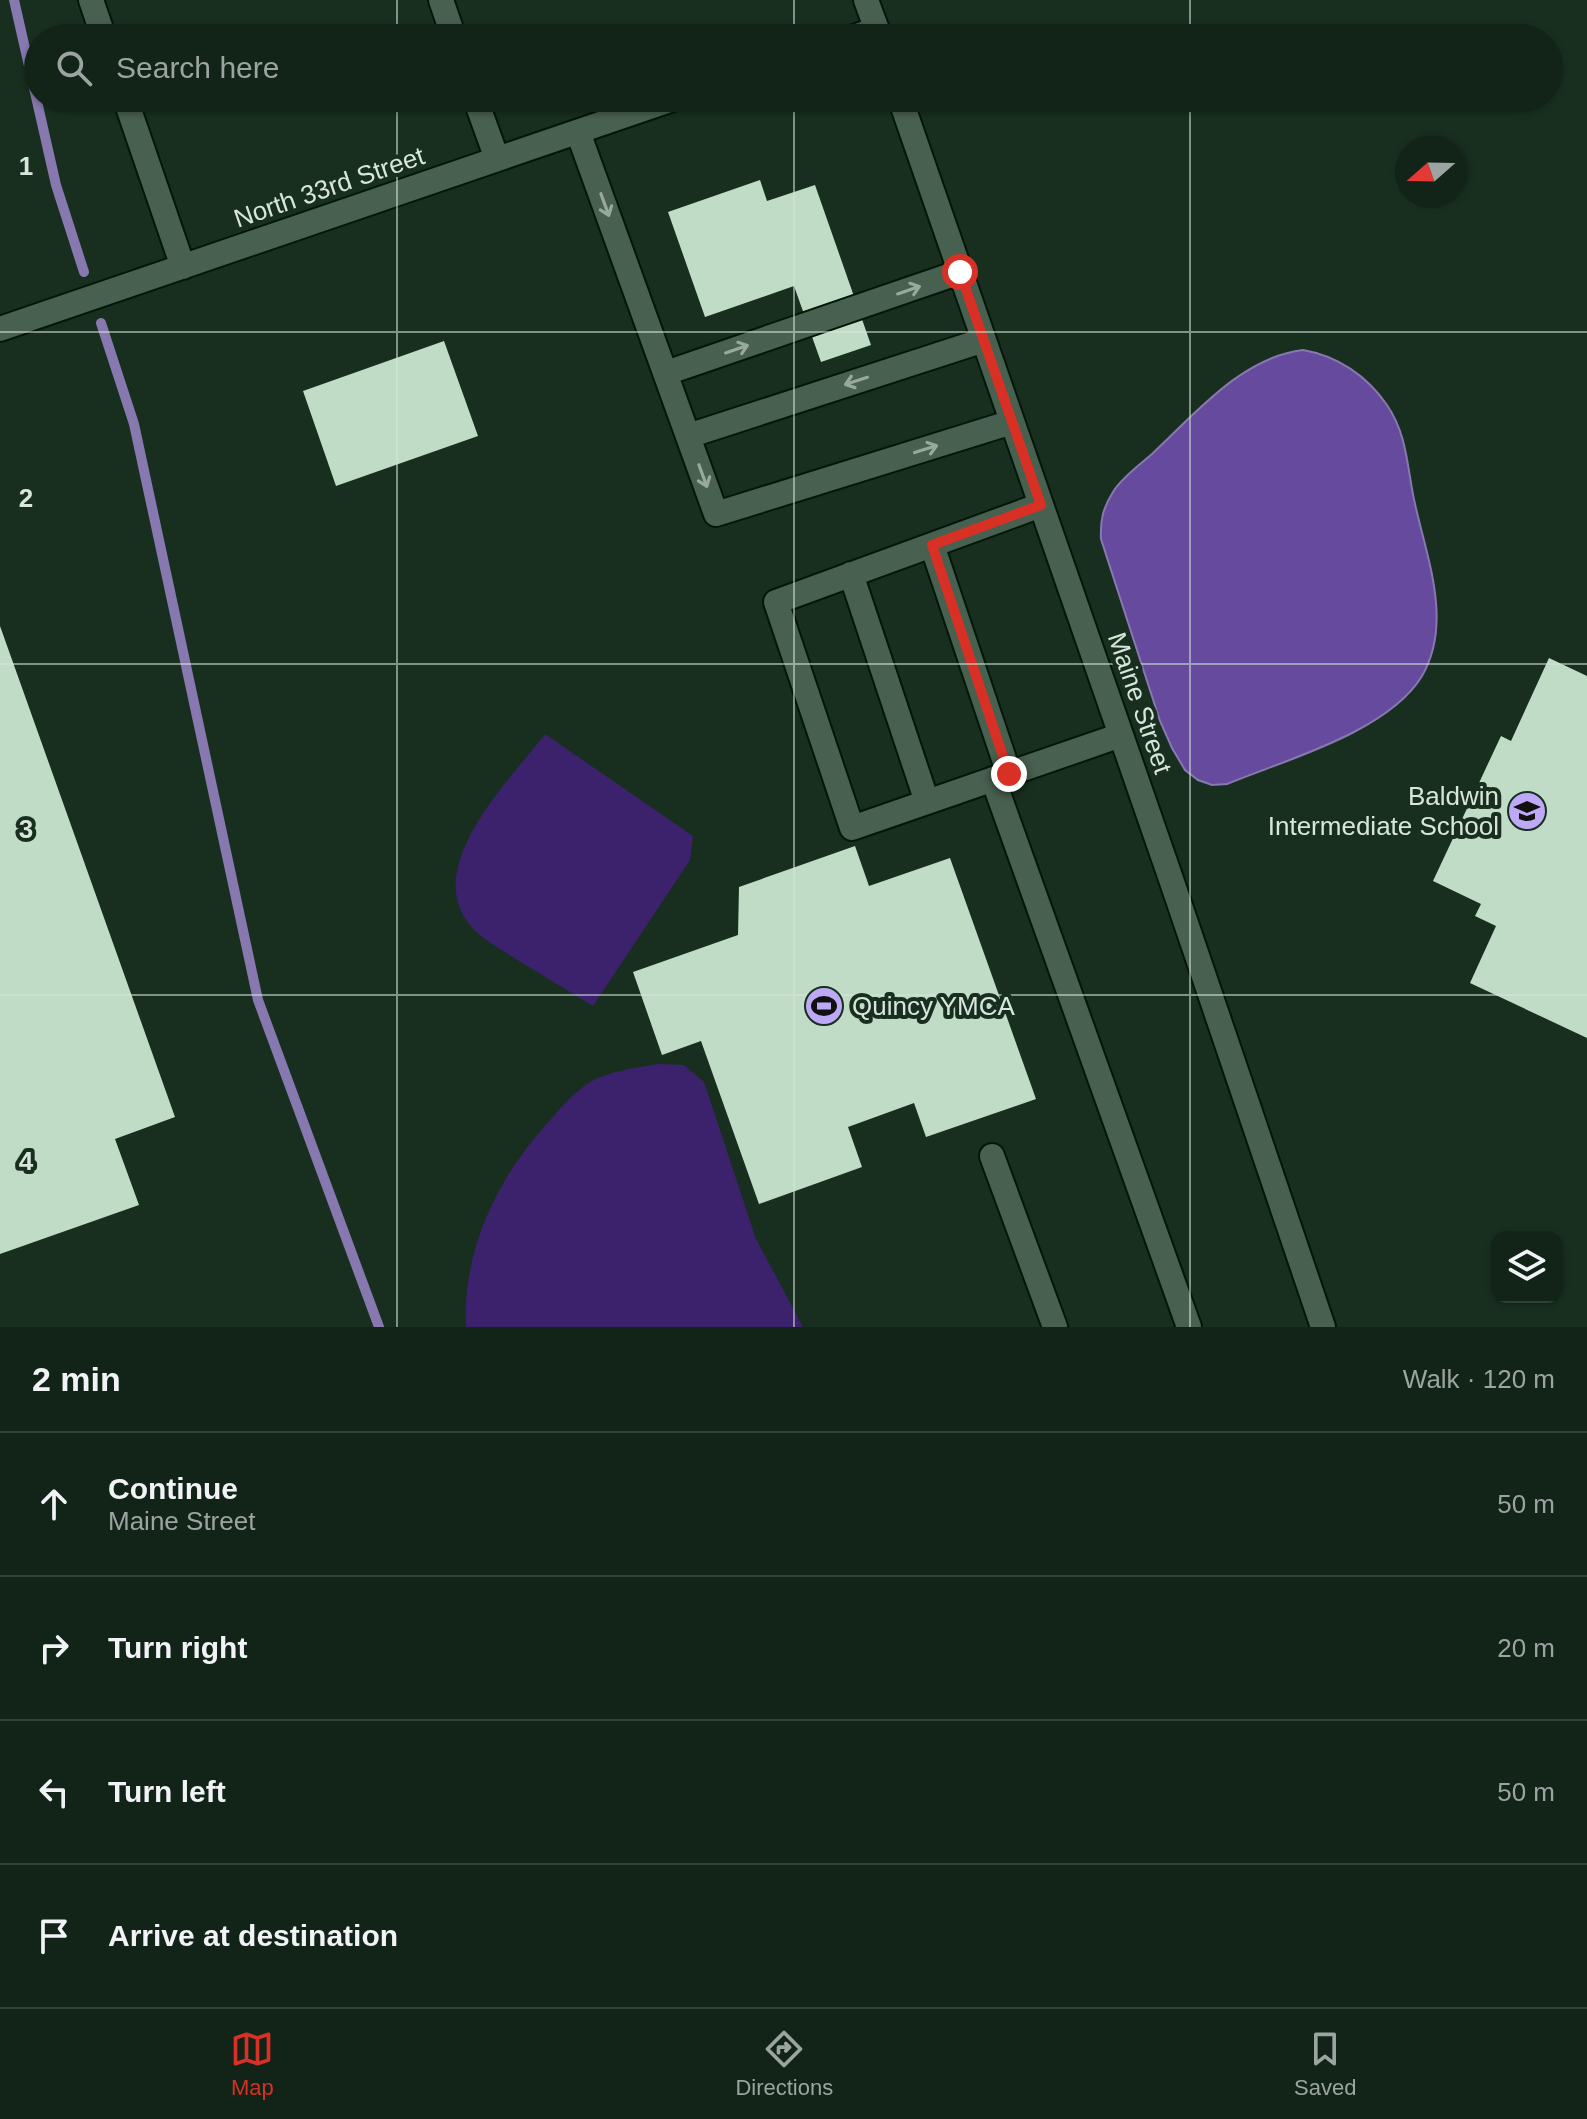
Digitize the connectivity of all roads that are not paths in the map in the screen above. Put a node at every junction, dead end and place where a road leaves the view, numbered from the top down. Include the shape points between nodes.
1 (91, 0) edge
2 (441, 0) edge
3 (866, 0) edge
4 (99, 24) edge
5 (449, 24) edge
6 (874, 24) edge
7 (130, 112) edge
8 (480, 112) edge
9 (636, 112) edge
10 (905, 112) edge
11 (578, 132) junction
12 (497, 159) junction
13 (183, 267) junction
14 (960, 272) junction
15 (0, 329) edge
16 (984, 340) junction
17 (666, 373) junction
18 (1012, 422) junction
19 (688, 436) junction
20 (1041, 505) junction
21 (932, 545) junction
22 (851, 574) junction
23 (1121, 735) junction
24 (1001, 776) junction
25 (927, 802) junction
26 (992, 1156) dead end
27 (1055, 1327) edge
28 (1189, 1327) edge
29 (1323, 1327) edge

1 - 4 street
2 - 5 street
3 - 6 street
7 - 13 street
8 - 12 street
9 - 11 street, North 33rd Street
10 - 14 street, Maine Street
11 - 12 street, North 33rd Street
11 -> 17 street
12 - 13 street, North 33rd Street
13 - 15 street, North 33rd Street
14 - 16 street, Maine Street
17 -> 14 street
16 - 18 street, Maine Street
16 -> 19 street
17 - 19 street
19 -> 18 street via 716,514
18 - 20 street, Maine Street
20 - 21 street
20 - 23 street, Maine Street
21 - 22 street
21 - 24 street
22 - 25 street
22 - 25 street via 776,602 852,828
23 - 24 street
23 - 29 street, Maine Street
24 - 25 street
24 - 28 street
26 - 27 street

